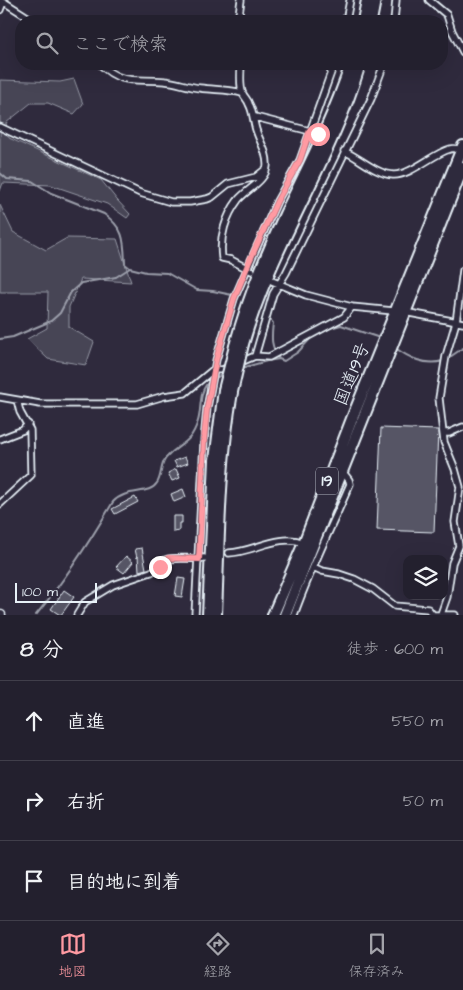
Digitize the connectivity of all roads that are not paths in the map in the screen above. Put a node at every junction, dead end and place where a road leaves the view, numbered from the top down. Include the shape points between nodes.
1 (242, 0) edge
2 (350, 0) edge
3 (367, 0) edge
4 (375, 0) edge
5 (396, 0) edge
6 (429, 0) edge
7 (2, 1) edge
8 (0, 10) edge
9 (24, 15) edge
10 (239, 15) edge
11 (347, 15) edge
12 (364, 15) edge
13 (372, 15) edge
14 (395, 15) edge
15 (447, 15) edge
16 (448, 18) edge
17 (463, 52) edge
18 (108, 70) edge
19 (241, 70) edge
20 (332, 70) edge
21 (349, 70) edge
22 (358, 70) edge
23 (382, 70) edge
24 (242, 94) junction
25 (255, 117) junction
26 (0, 127) edge
27 (310, 130) junction
28 (318, 134) dead end
29 (338, 144) dead end
30 (462, 148) edge
31 (345, 149) junction
32 (463, 167) edge
33 (266, 169) junction
34 (250, 269) junction
35 (463, 270) edge
36 (272, 281) dead end
37 (278, 284) junction
38 (352, 307) junction
39 (400, 311) junction
40 (460, 322) edge
41 (239, 345) junction
42 (386, 349) junction
43 (256, 356) junction
44 (214, 372) junction
45 (228, 391) junction
46 (0, 397) edge
47 (17, 400) junction
48 (28, 424) junction
49 (463, 427) edge
50 (443, 433) junction
51 (0, 439) edge
52 (342, 471) junction
53 (462, 492) edge
54 (0, 504) edge
55 (304, 543) junction
56 (229, 553) dead end
57 (202, 559) junction
58 (313, 567) junction
59 (441, 614) edge
60 (77, 615) edge
61 (195, 615) edge
62 (208, 615) edge
63 (216, 615) edge
64 (273, 615) edge
65 (285, 615) edge
66 (294, 615) edge
67 (455, 615) edge

1 - 10 street
2 - 11 street
3 - 12 highway
4 - 13 highway
5 - 14 street
6 - 15 street
7 - 8 street
7 - 9 street
16 - 17 street
18 - 24 street via 127,80 167,81
19 - 24 street
20 - 27 street
21 - 41 highway via 326,129 261,268 243,316
22 - 41 highway via 338,123 265,280
23 - 31 street
24 - 25 street
25 - 27 street
25 - 33 street via 266,155
26 - 33 street via 140,192 171,202 207,200 228,184 256,177
27 - 28 street
27 - 34 street via 300,160 277,201
29 - 31 street
30 - 31 street via 450,149 395,175 381,171
30 - 39 highway, 国道19号 / 19
31 - 37 street
32 - 39 highway, 国道19号 / 19
33 - 34 street via 262,178 239,200 226,221 222,235 222,258
34 - 44 street via 231,308
35 - 40 street
36 - 37 street
37 - 38 street
37 - 43 street
38 - 39 street
38 - 43 street via 344,317 280,352
39 - 40 street
39 - 42 highway, 国道19号 / 19
40 - 50 street via 446,356 440,398
41 - 45 highway, bridge
42 - 52 highway, 国道19号 / 19
42 - 55 highway, 国道19号 / 19
43 - 44 street
44 - 47 street via 185,393 137,404 48,405
44 - 57 street via 204,440
45 - 62 highway via 215,460
45 - 63 highway
46 - 47 street
47 - 48 street
48 - 51 street via 23,430
48 - 54 street via 31,475
49 - 50 street via 450,434
50 - 53 street
52 - 58 street via 350,484
52 - 65 highway, 国道19号 / 19
53 - 59 street via 455,522 459,546
55 - 56 street via 279,541 244,552
55 - 64 highway, 国道19号 / 19
57 - 60 street via 165,560 151,572 113,585 85,602
57 - 61 street
58 - 59 street via 354,579 395,606 425,608 432,615
58 - 66 street
59 - 67 street

